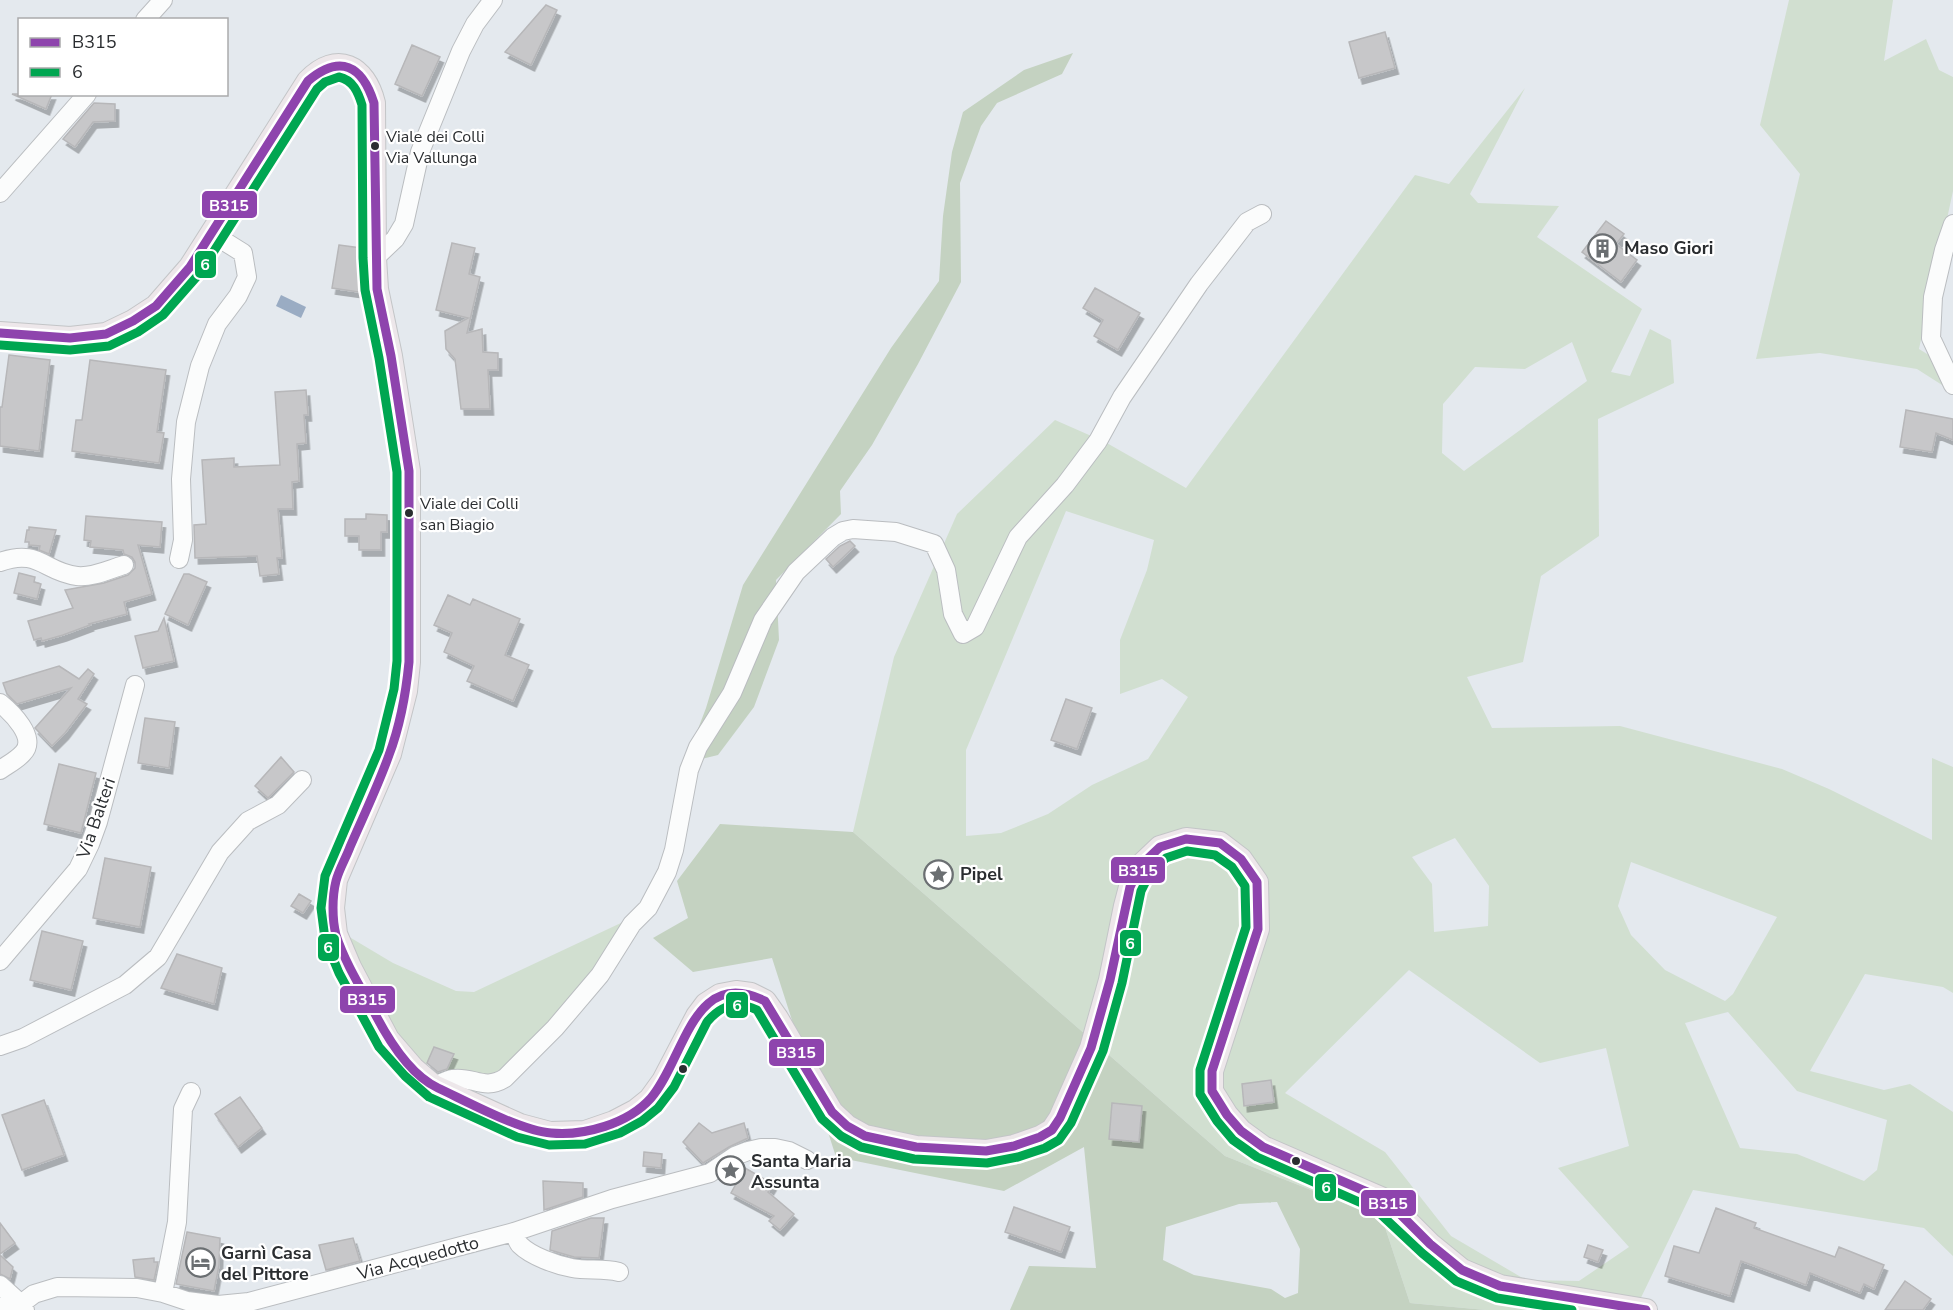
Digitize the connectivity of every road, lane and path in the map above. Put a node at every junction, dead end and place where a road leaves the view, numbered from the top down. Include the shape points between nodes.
1 (163, 0) edge
2 (494, 0) edge
3 (147, 18) edge
4 (85, 96) edge
5 (0, 193) edge
6 (1262, 213) dead end
7 (1953, 224) edge
8 (211, 233) junction
9 (375, 258) junction
10 (0, 333) edge
11 (1953, 385) edge
12 (179, 559) dead end
13 (0, 562) edge
14 (124, 565) dead end
15 (135, 685) dead end
16 (0, 703) edge
17 (0, 770) edge
18 (302, 780) dead end
19 (0, 962) edge
20 (0, 1046) edge
21 (434, 1086) junction
22 (191, 1092) dead end
23 (807, 1160) dead end
24 (514, 1232) junction
25 (619, 1272) dead end
26 (0, 1285) edge
27 (163, 1293) junction
28 (0, 1307) edge
29 (23, 1307) edge
30 (1646, 1310) edge

1 - 3 street
2 - 9 street via 461,51 420,152 404,224 395,240
4 - 5 street
6 - 21 street via 1247,222 1199,284 1122,397 1098,441 1018,537 975,627 963,634 953,614 946,570 934,544 917,538 876,529 843,531 796,572 763,620 732,693 698,747 689,770 674,850 648,908 632,924 600,975 505,1078 485,1084 454,1079
7 - 11 street via 1933,297 1931,338
8 - 9 main road via 308,81 332,65 344,65 365,78 374,103
8 - 10 main road via 190,267 156,306 106,334 70,338
8 - 12 street via 243,253 246,277 238,296 217,324 200,366 186,422 181,479 183,540
9 - 21 main road via 409,471 409,662 390,754 336,880 333,908 336,934 388,1039 412,1068
13 - 14 street via 17,556 30,557 78,576
15 - 19 street, Via Balteri via 98,822 78,869
16 - 17 street via 20,723 27,747
18 - 20 street via 278,805 248,821 220,852 158,957 125,985
21 - 30 main road via 520,1125 550,1133 585,1132 614,1122 650,1099 706,1004 720,994 736,992 765,1001 832,1112 865,1136 916,1147 986,1151 1014,1146 1052,1130 1064,1108 1091,1048 1130,887 1140,866 1160,847 1186,839 1220,843 1240,859 1257,882 1258,929 1212,1071 1212,1091 1241,1131 1263,1147 1381,1198 1462,1270 1500,1286
22 - 27 street via 183,1109 177,1222
23 - 24 street, Via Acquedotto via 775,1148 748,1150 710,1173 612,1199
24 - 25 street via 519,1244 549,1260 573,1268
24 - 27 street, Via Acquedotto via 249,1302 218,1305
26 - 29 street
27 - 29 street, Via Acquedotto via 137,1288 57,1287 34,1294
28 - 29 street

